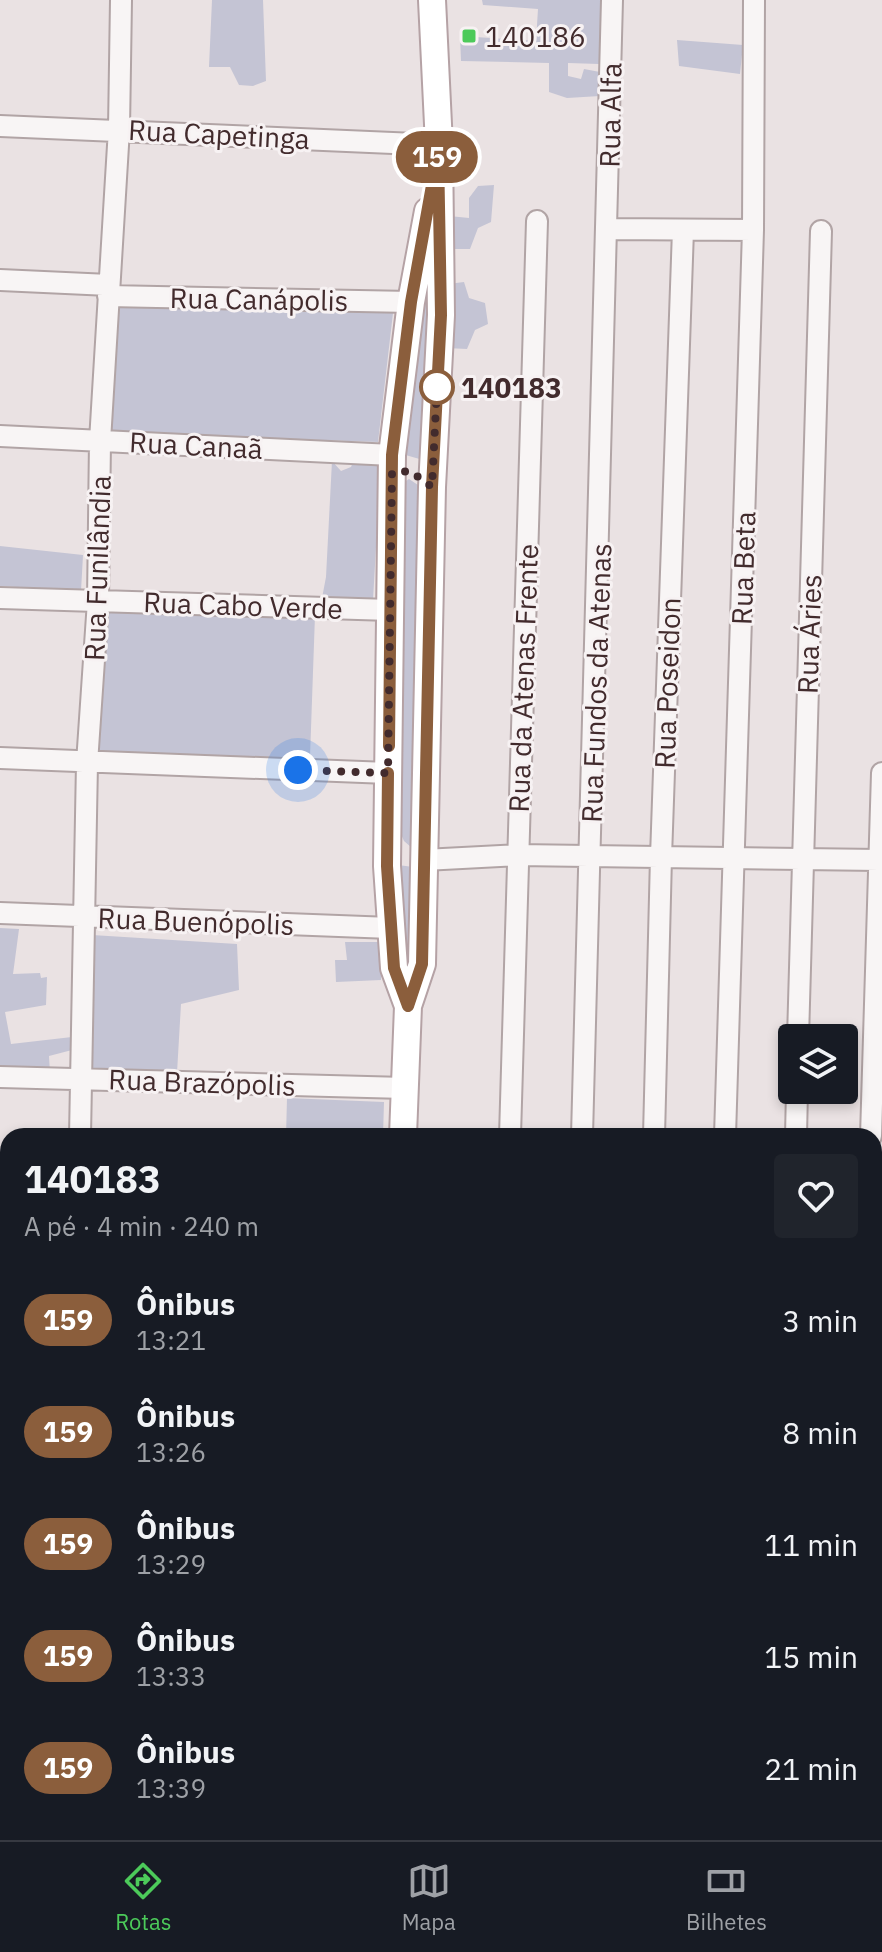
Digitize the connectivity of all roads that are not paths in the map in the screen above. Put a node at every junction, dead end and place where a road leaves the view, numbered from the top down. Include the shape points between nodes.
1 (121, 0) edge
2 (432, 0) edge
3 (612, 0) edge
4 (754, 0) edge
5 (0, 126) edge
6 (119, 129) junction
7 (438, 148) junction
8 (537, 221) dead end
9 (608, 229) junction
10 (683, 230) junction
11 (753, 230) junction
12 (821, 231) dead end
13 (0, 280) edge
14 (108, 291) junction
15 (411, 302) junction
16 (0, 436) edge
17 (100, 441) junction
18 (392, 464) junction
19 (432, 487) junction
20 (0, 598) edge
21 (98, 601) junction
22 (390, 610) junction
23 (0, 758) edge
24 (87, 763) junction
25 (388, 773) junction
26 (882, 773) edge
27 (388, 802) junction
28 (425, 827) junction
29 (518, 855) junction
30 (493, 856) junction
31 (591, 856) junction
32 (661, 857) junction
33 (734, 858) junction
34 (802, 859) junction
35 (424, 860) junction
36 (879, 860) junction
37 (0, 913) edge
38 (83, 918) junction
39 (391, 928) junction
40 (408, 1006) junction
41 (798, 1024) edge
42 (878, 1029) edge
43 (0, 1077) edge
44 (83, 1079) junction
45 (405, 1088) junction
46 (797, 1104) edge
47 (80, 1128) edge
48 (403, 1128) edge
49 (510, 1128) edge
50 (582, 1128) edge
51 (654, 1128) edge
52 (725, 1128) edge
53 (796, 1128) edge
54 (872, 1128) edge

1 - 6 street, Rua Funilândia
2 - 7 main road
3 - 9 street, Rua Alfa
4 - 11 street, Rua Beta
5 - 6 street, Rua Capetinga
6 - 7 street, Rua Capetinga
6 - 14 street, Rua Funilândia
7 - 15 main road
7 - 19 main road via 441,315
8 - 29 street, Rua da Atenas Frente
9 - 10 street
9 - 31 street, Rua Fundos da Atenas
10 - 11 street
10 - 32 street, Rua Poseidon
11 - 33 street, Rua Beta
12 - 34 street, Rua Áries
13 - 14 street, Rua Canápolis
14 - 15 street, Rua Canápolis
14 - 17 street, Rua Funilândia
15 - 18 main road
16 - 17 street, Rua Canaã
17 - 18 street, Rua Canaã
17 - 21 street, Rua Funilândia
18 - 19 main road
18 - 22 main road
19 - 28 main road
20 - 21 street, Rua Cabo Verde
21 - 22 street, Rua Cabo Verde
21 - 24 street, Rua Funilândia
22 - 25 main road
23 - 24 street
24 - 25 street
24 - 38 street, Rua Funilândia
25 - 27 main road
26 - 36 street
27 - 35 main road via 401,847
27 - 39 main road
28 - 30 street via 447,846
28 - 35 main road
29 - 30 street
29 - 31 street
29 - 49 street, Rua da Atenas Frente
30 - 35 street
31 - 32 street
31 - 50 street, Rua Fundos da Atenas
32 - 33 street
32 - 51 street, Rua Poseidon
33 - 34 street
33 - 52 street, Rua Beta
34 - 36 street
34 - 41 street, Rua Áries
35 - 40 main road via 422,964
36 - 42 street
37 - 38 street, Rua Buenópolis
38 - 39 street, Rua Buenópolis
38 - 44 street, Rua Funilândia
39 - 40 main road via 394,968
40 - 45 main road
42 - 54 street
43 - 44 street, Rua Brazópolis
44 - 45 street, Rua Brazópolis
44 - 47 street, Rua Funilândia
45 - 48 main road
46 - 53 street

